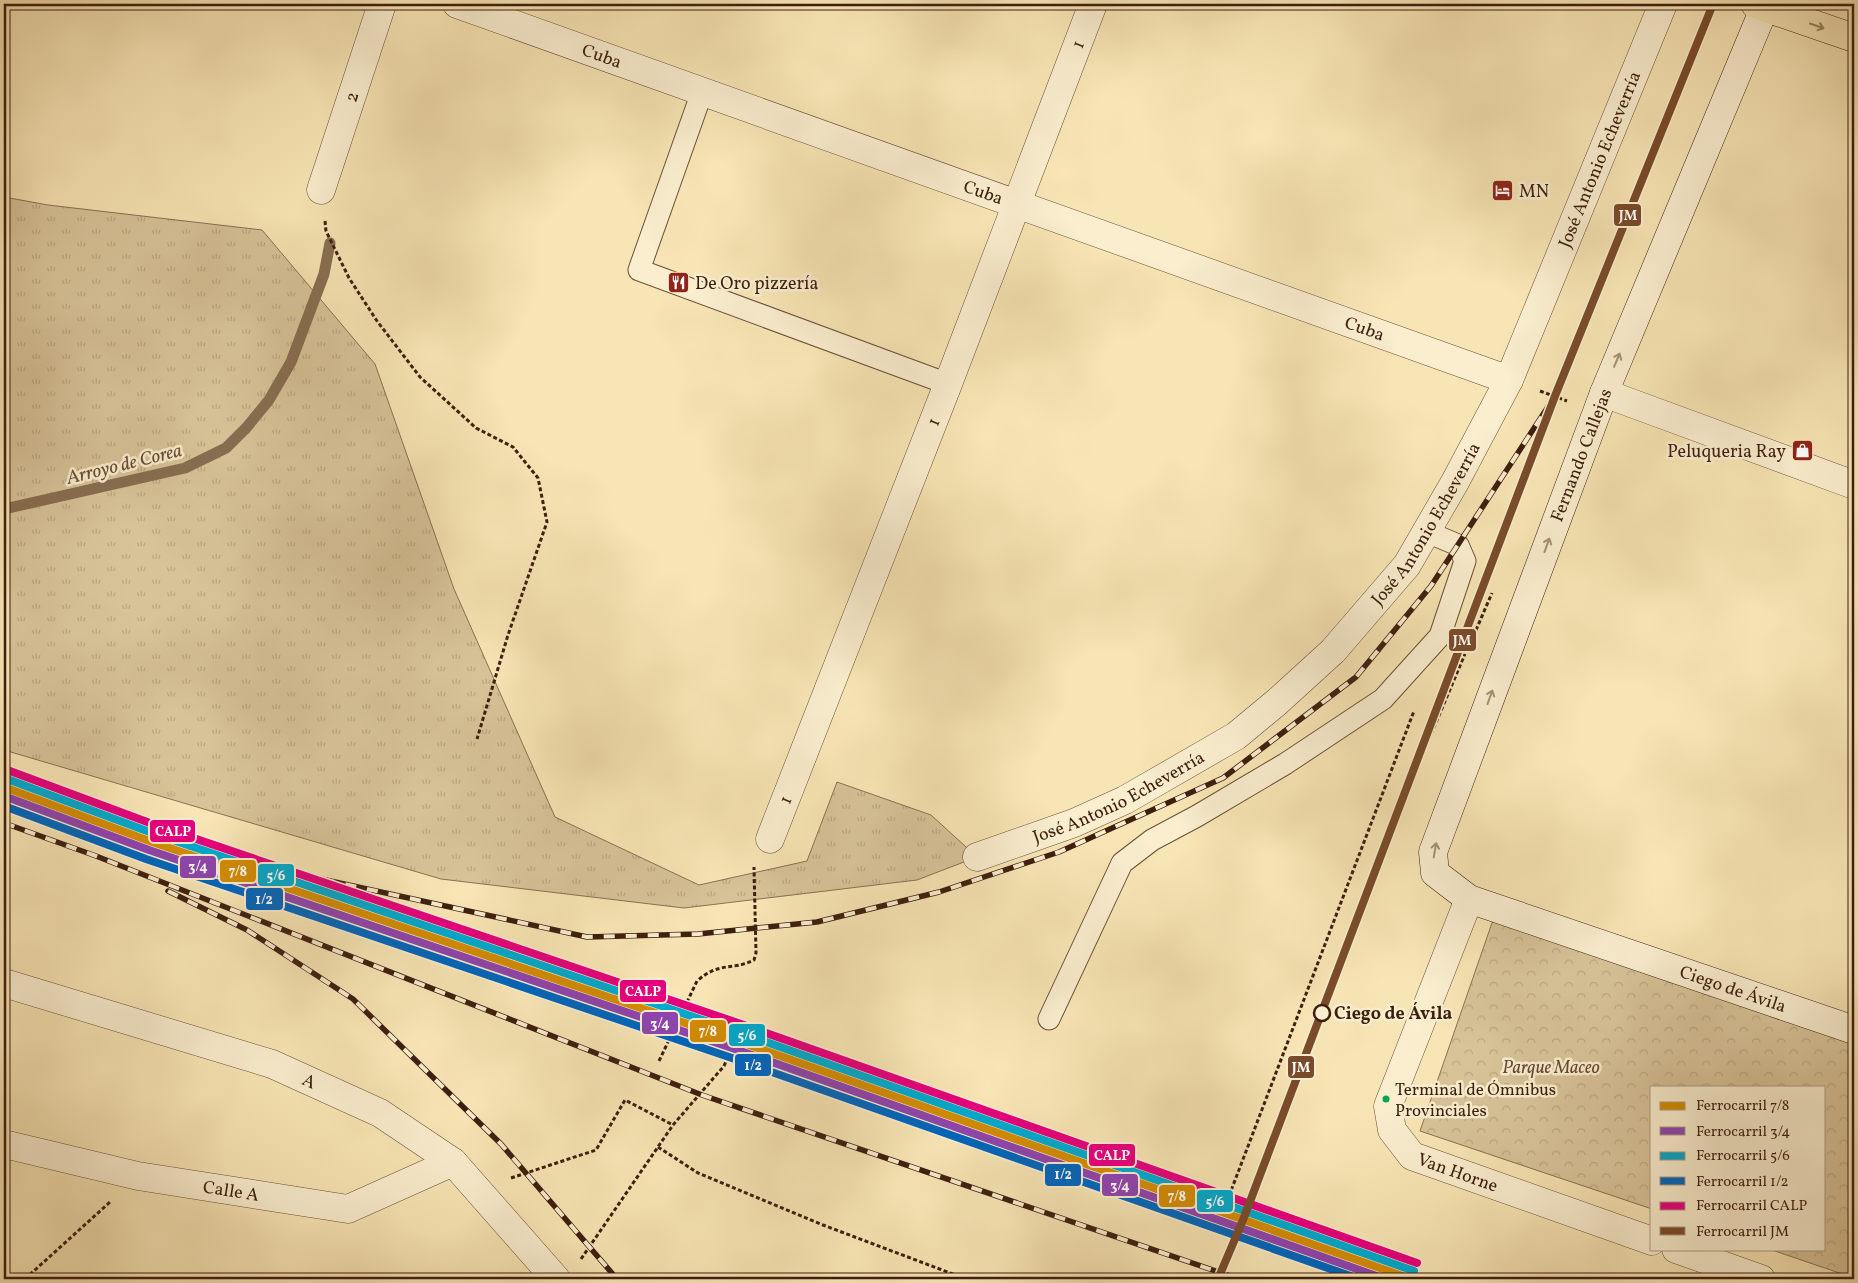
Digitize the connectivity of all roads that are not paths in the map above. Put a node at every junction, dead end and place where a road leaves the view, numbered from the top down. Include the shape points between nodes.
1 (382, 4) edge
2 (456, 4) edge
3 (1093, 4) edge
4 (1663, 4) edge
5 (1762, 5) edge
6 (1854, 38) edge
7 (702, 92) junction
8 (321, 190) road end
9 (1016, 204) junction
10 (1509, 380) junction
11 (948, 384) junction
12 (1604, 393) junction
13 (1854, 485) edge
14 (1427, 532) junction
15 (770, 838) road end
16 (977, 857) dead end
17 (1469, 900) junction
18 (4, 983) edge
19 (1049, 1019) dead end
20 (1854, 1030) edge
21 (4, 1144) edge
22 (453, 1162) junction
23 (1650, 1240) edge
24 (1679, 1250) edge
25 (556, 1279) edge
26 (1761, 1279) edge

1 - 8 street, 2
2 - 7 street, Cuba
3 - 9 street, 1
4 - 10 street, José Antonio Echeverría
5 -> 6 main road
12 -> 5 street, Fernando Callejas
7 - 9 street, Cuba
7 - 11 lane via 639,270
9 - 10 street, Cuba
9 - 11 street, 1
10 - 14 street, José Antonio Echeverría
11 - 15 street, 1
12 - 13 street
17 -> 12 street, Fernando Callejas via 1435,873 1433,852
14 - 16 street, José Antonio Echeverría via 1407,566 1333,652 1236,736 1125,800 1074,823
14 - 19 lane via 1458,545 1465,561 1440,636 1384,699 1285,764 1152,840 1122,863
17 - 20 street, Ciego de Ávila
17 - 23 street, Van Horne via 1388,1106 1392,1130 1412,1156
18 - 22 street, A via 272,1064 380,1113
21 - 22 street, Calle A via 138,1176 348,1209
22 - 25 street, A
24 - 26 street

